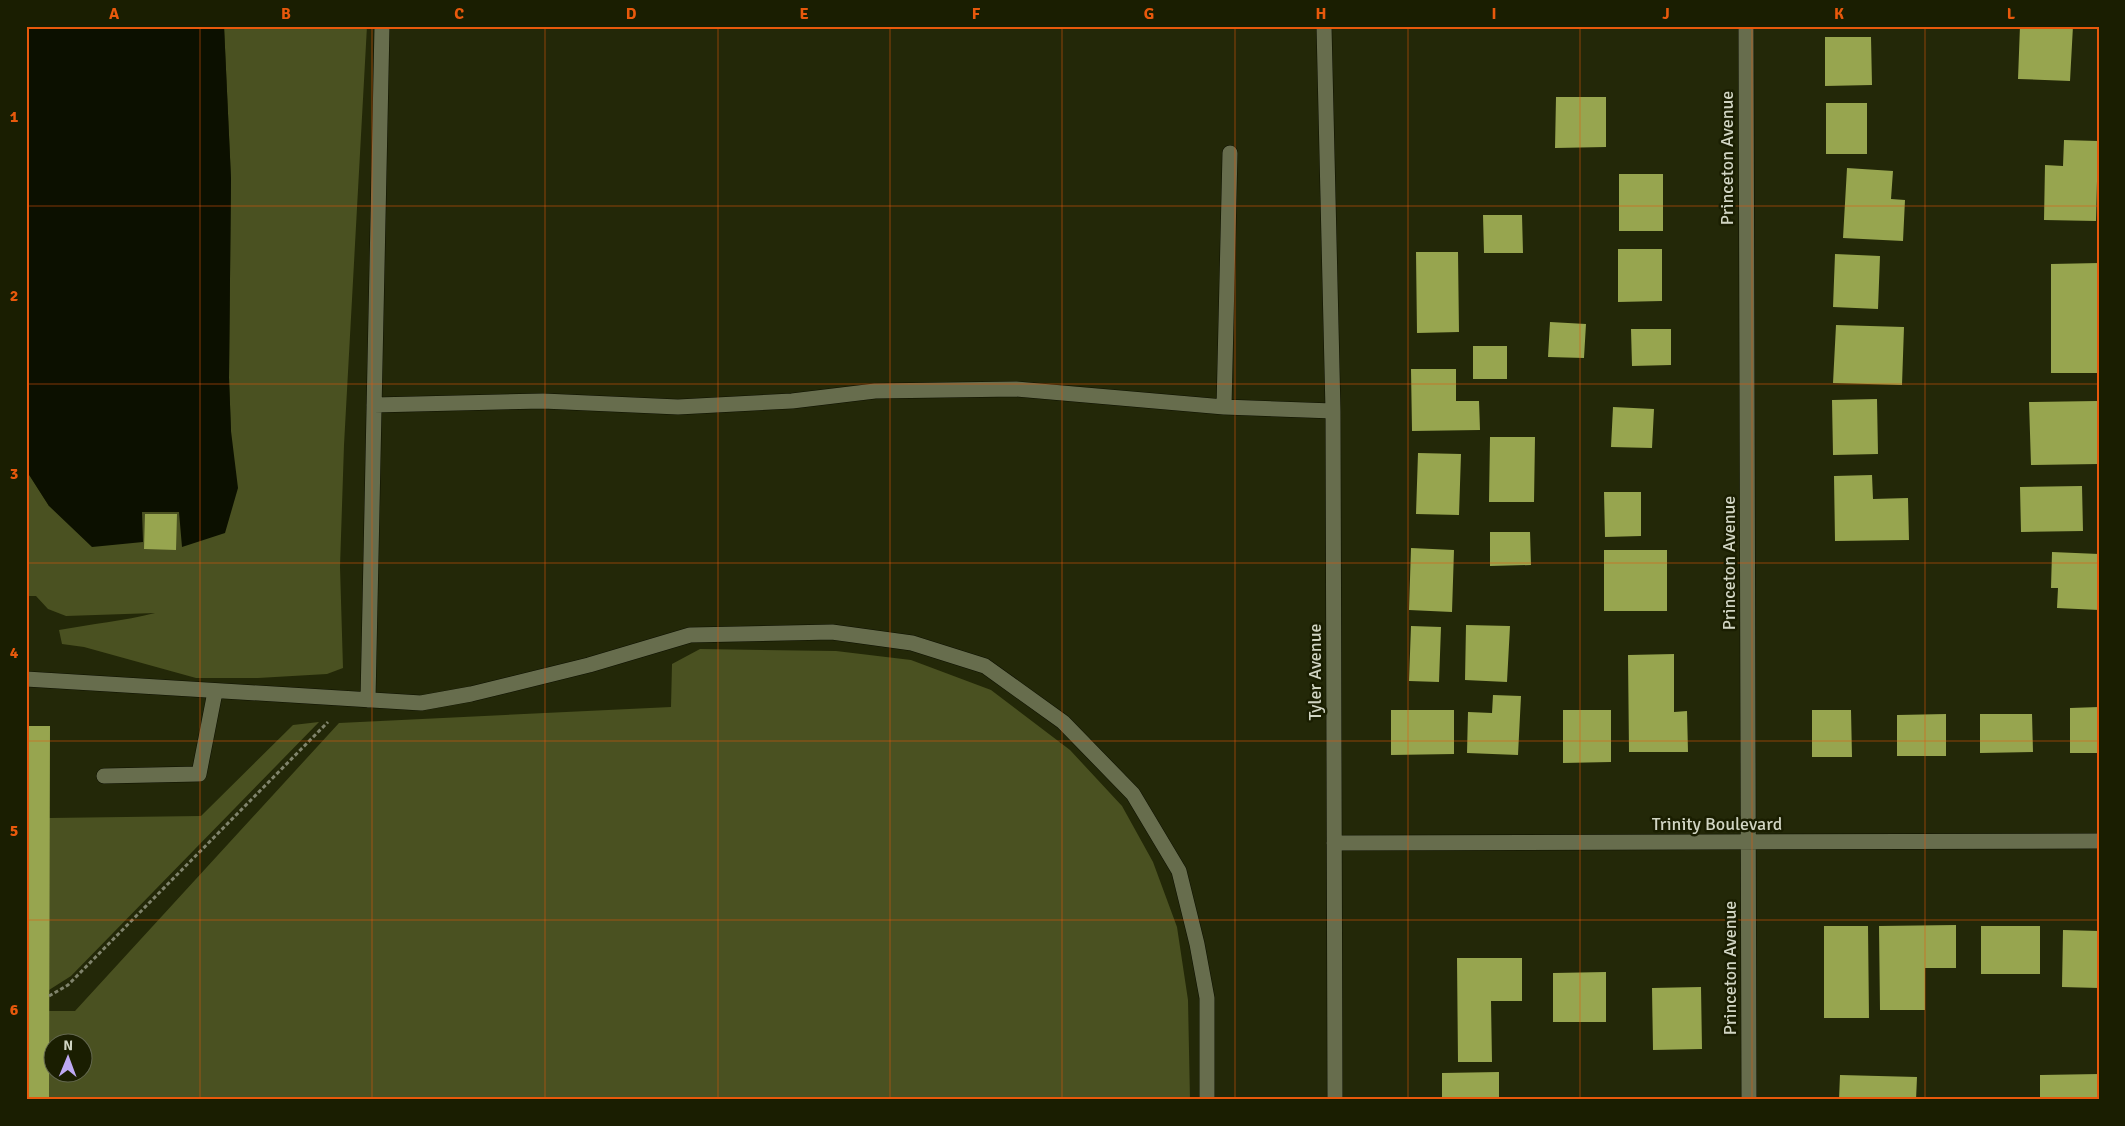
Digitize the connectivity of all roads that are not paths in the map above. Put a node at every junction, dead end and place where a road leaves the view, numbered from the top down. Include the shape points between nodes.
1 (382, 26) edge
2 (1324, 26) edge
3 (1746, 26) edge
4 (1230, 153) dead end
5 (374, 405) junction
6 (1224, 407) junction
7 (1333, 411) junction
8 (26, 679) edge
9 (215, 692) junction
10 (368, 700) junction
11 (104, 776) dead end
12 (2099, 841) edge
13 (1334, 842) junction
14 (1749, 843) junction
15 (1207, 1100) edge
16 (1334, 1100) edge
17 (1749, 1100) edge

1 - 5 street
2 - 7 street, Tyler Avenue
3 - 14 street, Princeton Avenue
4 - 6 street
5 - 6 street via 543,401 678,407 792,401 874,391 1016,389
5 - 10 street
6 - 7 street
7 - 13 street, Tyler Avenue
8 - 9 street
9 - 10 street
9 - 11 street via 199,774
10 - 15 street via 421,703 471,694 690,635 832,632 912,643 985,666 1063,722 1133,794 1179,871 1207,998
12 - 14 street, Trinity Boulevard
13 - 14 street, Trinity Boulevard
13 - 16 street, Tyler Avenue
14 - 17 street, Princeton Avenue

